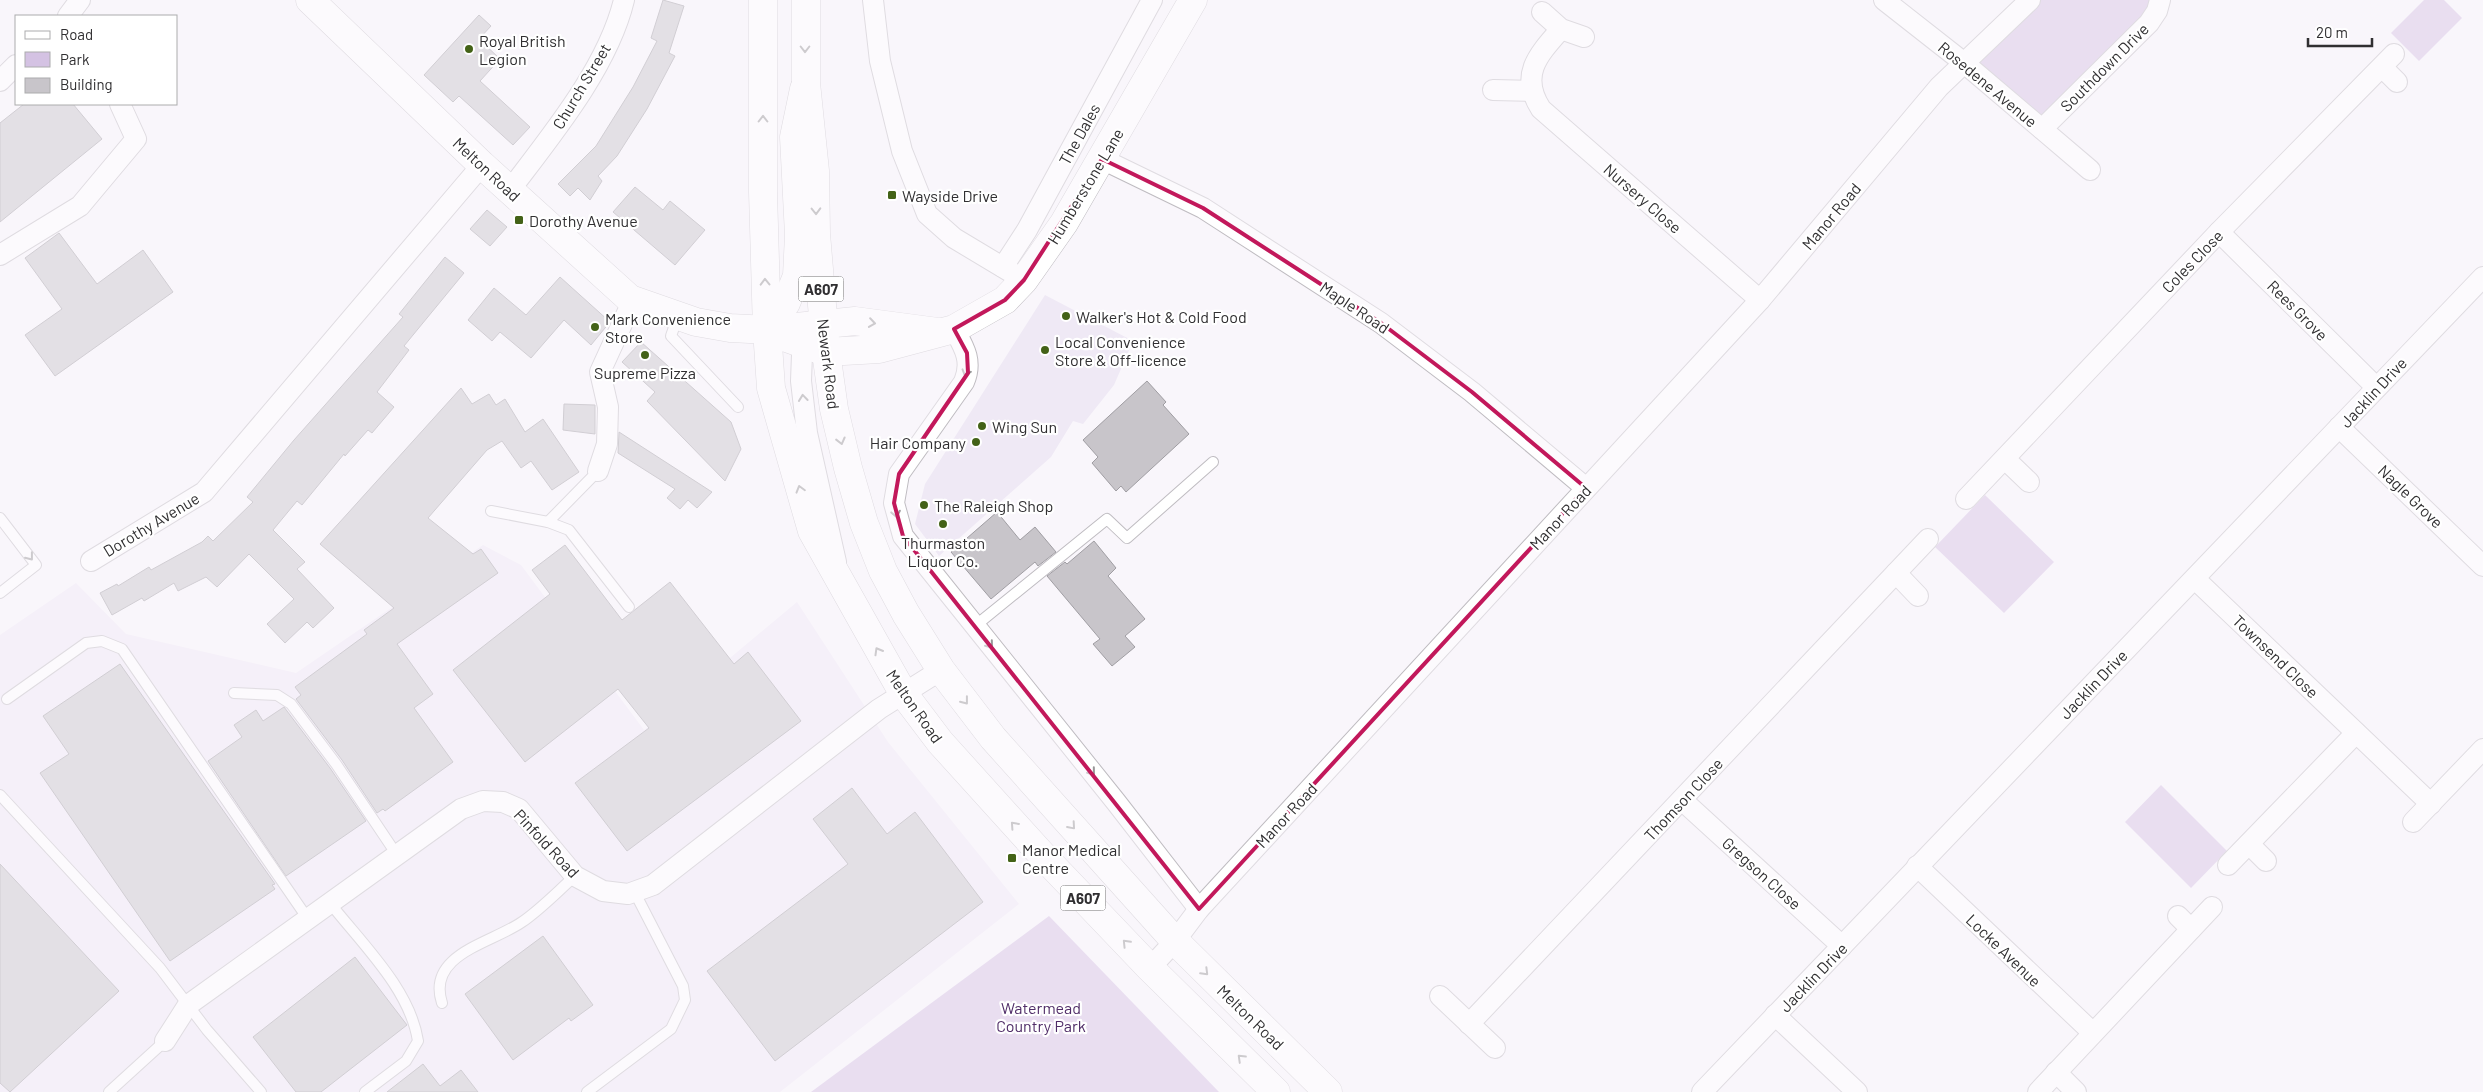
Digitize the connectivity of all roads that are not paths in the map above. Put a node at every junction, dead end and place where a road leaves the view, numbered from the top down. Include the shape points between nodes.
1 (80, 0) edge
2 (310, 0) edge
3 (624, 0) edge
4 (763, 0) edge
5 (806, 0) edge
6 (873, 0) edge
7 (1152, 0) edge
8 (1193, 0) edge
9 (1884, 0) edge
10 (2030, 0) edge
11 (2160, 0) edge
12 (1542, 12) dead end
13 (69, 15) edge
14 (1561, 29) junction
15 (1584, 37) dead end
16 (1963, 62) junction
17 (15, 66) edge
18 (0, 81) edge
19 (2397, 82) dead end
20 (806, 83) junction
21 (1493, 90) dead end
22 (1532, 91) junction
23 (120, 105) edge
24 (2042, 130) junction
25 (1102, 159) junction
26 (482, 166) junction
27 (2090, 170) dead end
28 (510, 190) junction
29 (2219, 232) junction
30 (0, 255) edge
31 (1014, 273) junction
32 (2483, 276) edge
33 (633, 300) junction
34 (1760, 300) junction
35 (678, 315) junction
36 (823, 324) junction
37 (767, 330) junction
38 (946, 330) junction
39 (816, 349) junction
40 (2376, 387) junction
41 (738, 407) dead end
42 (2340, 427) junction
43 (2005, 459) junction
44 (1213, 462) dead end
45 (598, 470) joint
46 (2029, 482) dead end
47 (1586, 488) junction
48 (1966, 499) dead end
49 (491, 511) dead end
50 (0, 518) edge
51 (548, 522) junction
52 (1928, 539) dead end
53 (90, 561) dead end
54 (2483, 566) edge
55 (883, 571) joint
56 (1896, 573) junction
57 (2195, 579) junction
58 (841, 583) junction
59 (0, 593) edge
60 (1918, 596) dead end
61 (629, 607) dead end
62 (975, 626) junction
63 (941, 670) junction
64 (234, 693) dead end
65 (902, 693) junction
66 (7, 699) dead end
67 (2356, 733) junction
68 (2483, 749) edge
69 (0, 795) edge
70 (1682, 800) junction
71 (2431, 804) junction
72 (2413, 822) dead end
73 (2248, 844) junction
74 (397, 855) junction
75 (2266, 860) dead end
76 (2228, 865) dead end
77 (1917, 866) junction
78 (575, 876) junction
79 (634, 891) junction
80 (330, 903) junction
81 (2212, 907) dead end
82 (1199, 909) junction
83 (308, 919) junction
84 (1174, 941) junction
85 (1842, 946) junction
86 (1150, 968) junction
87 (1440, 996) dead end
88 (442, 1003) dead end
89 (188, 1004) junction
90 (1775, 1015) junction
91 (1469, 1024) junction
92 (2092, 1032) junction
93 (165, 1041) joint
94 (1495, 1048) dead end
95 (2056, 1072) junction
96 (108, 1092) edge
97 (261, 1092) edge
98 (365, 1092) edge
99 (587, 1092) edge
100 (1276, 1092) edge
101 (1328, 1092) edge
102 (1702, 1092) edge
103 (1857, 1092) edge
104 (2038, 1092) edge
105 (2076, 1092) edge

1 - 13 street
2 - 26 main road, Melton Road
3 - 28 street, Church Street via 618,24 573,106
37 -> 4 main road, A607
5 -> 20 main road, Newark Road / A607
6 - 31 street via 880,61 902,151 927,214 954,238
7 - 31 street, The Dales via 1027,230
8 - 25 main road, Humberstone Lane
9 - 16 street, Rosedene Avenue
10 - 16 street
11 - 24 street, Southdown Drive via 2149,23
12 - 14 street
14 - 15 street
14 - 22 street via 1534,65
16 - 24 street, Rosedene Avenue
16 - 34 street, Manor Road
17 - 18 street
19 - 29 street, Coles Close via 2388,60
20 -> 36 main road, Newark Road / A607 via 816,171 816,234
20 - 37 main road, A607 via 794,137 797,276 786,303
21 - 22 street
22 - 34 street, Nursery Close via 1541,109
23 - 30 street via 136,139 80,206
24 - 27 street, Rosedene Avenue
25 - 31 main road, Humberstone Lane via 1064,224
25 - 47 street, Maple Road via 1203,208 1381,323 1472,392
26 - 28 main road, Melton Road
26 - 53 street, Dorothy Avenue via 204,492
28 - 33 main road, Melton Road
29 - 40 street, Rees Grove
29 - 43 street, Coles Close
31 - 38 main road, Humberstone Lane via 1005,300
32 - 40 street, Jacklin Drive
33 - 35 main road, Melton Road
33 - 45 street via 600,372 608,407 608,426 607,444
34 - 47 street, Manor Road
35 - 37 main road, Melton Road via 730,328
35 - 41 lane via 671,336
36 - 37 main road
36 -> 38 main road via 855,321
36 - 39 main road, Newark Road / A607
37 - 39 main road
58 -> 37 main road, Melton Road / A607 via 812,531 771,388
38 - 39 main road, Humberstone Lane via 879,349
38 -> 62 street via 967,353 968,372 899,474 894,503 903,536
39 -> 55 main road, Newark Road / A607 via 864,523
58 -> 39 street via 807,433 800,366
40 - 42 street, Jacklin Drive
42 - 54 street, Nagle Grove
42 - 57 street, Jacklin Drive
43 - 46 street
43 - 48 street, Coles Close
44 - 62 lane via 1127,538 1107,519
45 - 51 lane
47 - 82 street, Manor Road
49 - 51 lane
50 -> 59 lane via 36,565
51 - 61 lane via 569,530
52 - 56 street, Thomson Close
55 - 63 main road, Melton Road / A607
56 - 60 street
56 - 70 street, Thomson Close
57 - 67 street, Townsend Close
57 - 77 street, Jacklin Drive
65 -> 58 main road, Melton Road / A607
62 -> 82 street
63 - 65 street, Pinfold Road
63 -> 84 main road, Melton Road / A607 via 993,738
64 - 74 lane via 277,695 291,704
65 - 79 street, Pinfold Road via 653,885
86 -> 65 main road, Melton Road / A607 via 986,795
66 - 83 lane via 86,643 102,641 122,649
67 - 71 street, Townsend Close
67 - 73 street
68 - 71 street
69 - 89 lane via 160,968
70 - 85 street, Gregson Close
70 - 91 street, Thomson Close
71 - 72 street
73 - 75 street
73 - 76 street
74 - 78 street, Pinfold Road via 461,810 483,801 503,802 519,809
74 - 80 street, Pinfold Road
77 - 85 street, Jacklin Drive
77 - 92 street, Locke Avenue
78 - 79 street, Pinfold Road via 603,891 628,894
78 - 88 lane via 523,921 450,962 441,976 439,992
79 - 99 lane via 683,986 685,1000 671,1030
80 - 83 street, Pinfold Road
80 - 98 lane via 406,1001 416,1028 418,1042 406,1061
81 - 92 street via 2184,922
82 - 84 street, Manor Road
83 - 89 street, Pinfold Road
84 - 86 street
84 -> 101 main road, Melton Road / A607
85 - 90 street, Jacklin Drive
100 -> 86 main road, Melton Road / A607
87 - 91 street
89 - 93 street, Pinfold Road
89 - 97 lane
90 - 102 street, Jacklin Drive
90 - 103 street
91 - 94 street
92 - 95 street
93 - 96 lane
95 - 104 street
95 - 105 street

